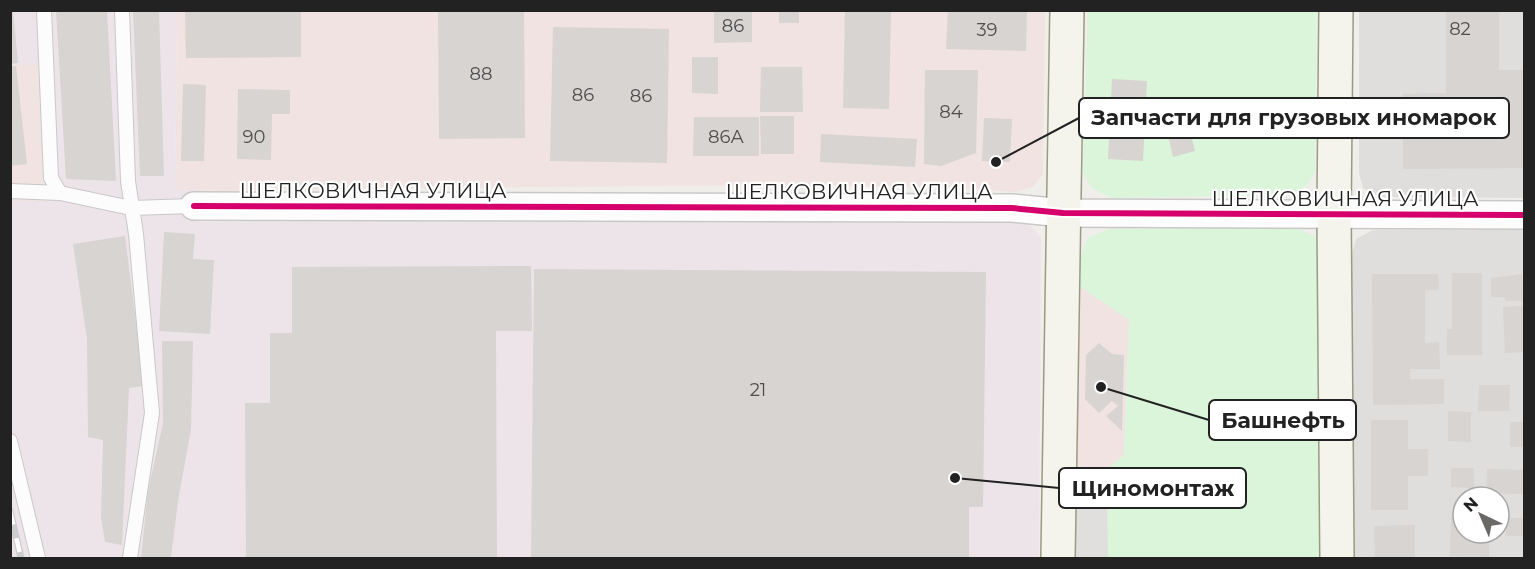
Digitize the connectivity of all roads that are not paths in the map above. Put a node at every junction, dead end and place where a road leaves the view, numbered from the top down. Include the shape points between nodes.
1 (44, 10) edge
2 (122, 10) edge
3 (1067, 10) edge
4 (1336, 10) edge
5 (10, 191) edge
6 (60, 193) junction
7 (194, 206) joint
8 (131, 208) junction
9 (1063, 213) junction
10 (1334, 213) junction
11 (1524, 215) edge
12 (10, 441) edge
13 (38, 558) edge
14 (130, 558) edge
15 (1058, 558) edge
16 (1337, 558) edge

1 - 6 lane via 51,178
2 - 8 lane
3 - 9 main road
4 - 10 main road
5 - 6 lane
6 - 8 lane
7 - 8 lane
7 - 9 street, ШЕЛКОВИЧНАЯ УЛИЦА via 1012,208
8 - 14 lane via 152,413
9 - 10 street, ШЕЛКОВИЧНАЯ УЛИЦА
9 - 15 main road
10 - 11 street, ШЕЛКОВИЧНАЯ УЛИЦА
10 - 16 main road
12 - 13 lane

